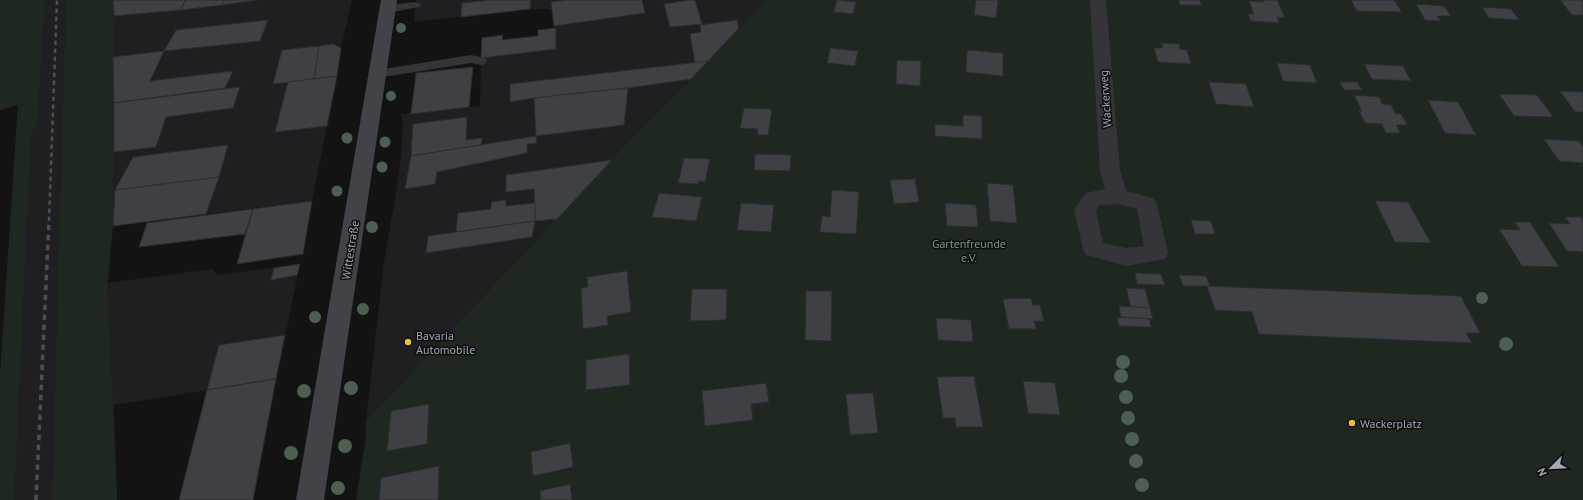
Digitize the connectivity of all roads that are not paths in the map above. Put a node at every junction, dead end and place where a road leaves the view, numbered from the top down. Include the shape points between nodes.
1 (1098, 0) edge
2 (388, 4) edge
3 (415, 5) dead end
4 (481, 61) dead end
5 (377, 74) junction
6 (1117, 196) dead end
7 (310, 500) edge

1 - 6 street, Wackerweg via 1110,170
2 - 3 lane
2 - 5 main road, Wittestraße
4 - 5 lane via 471,60
5 - 7 main road, Wittestraße

